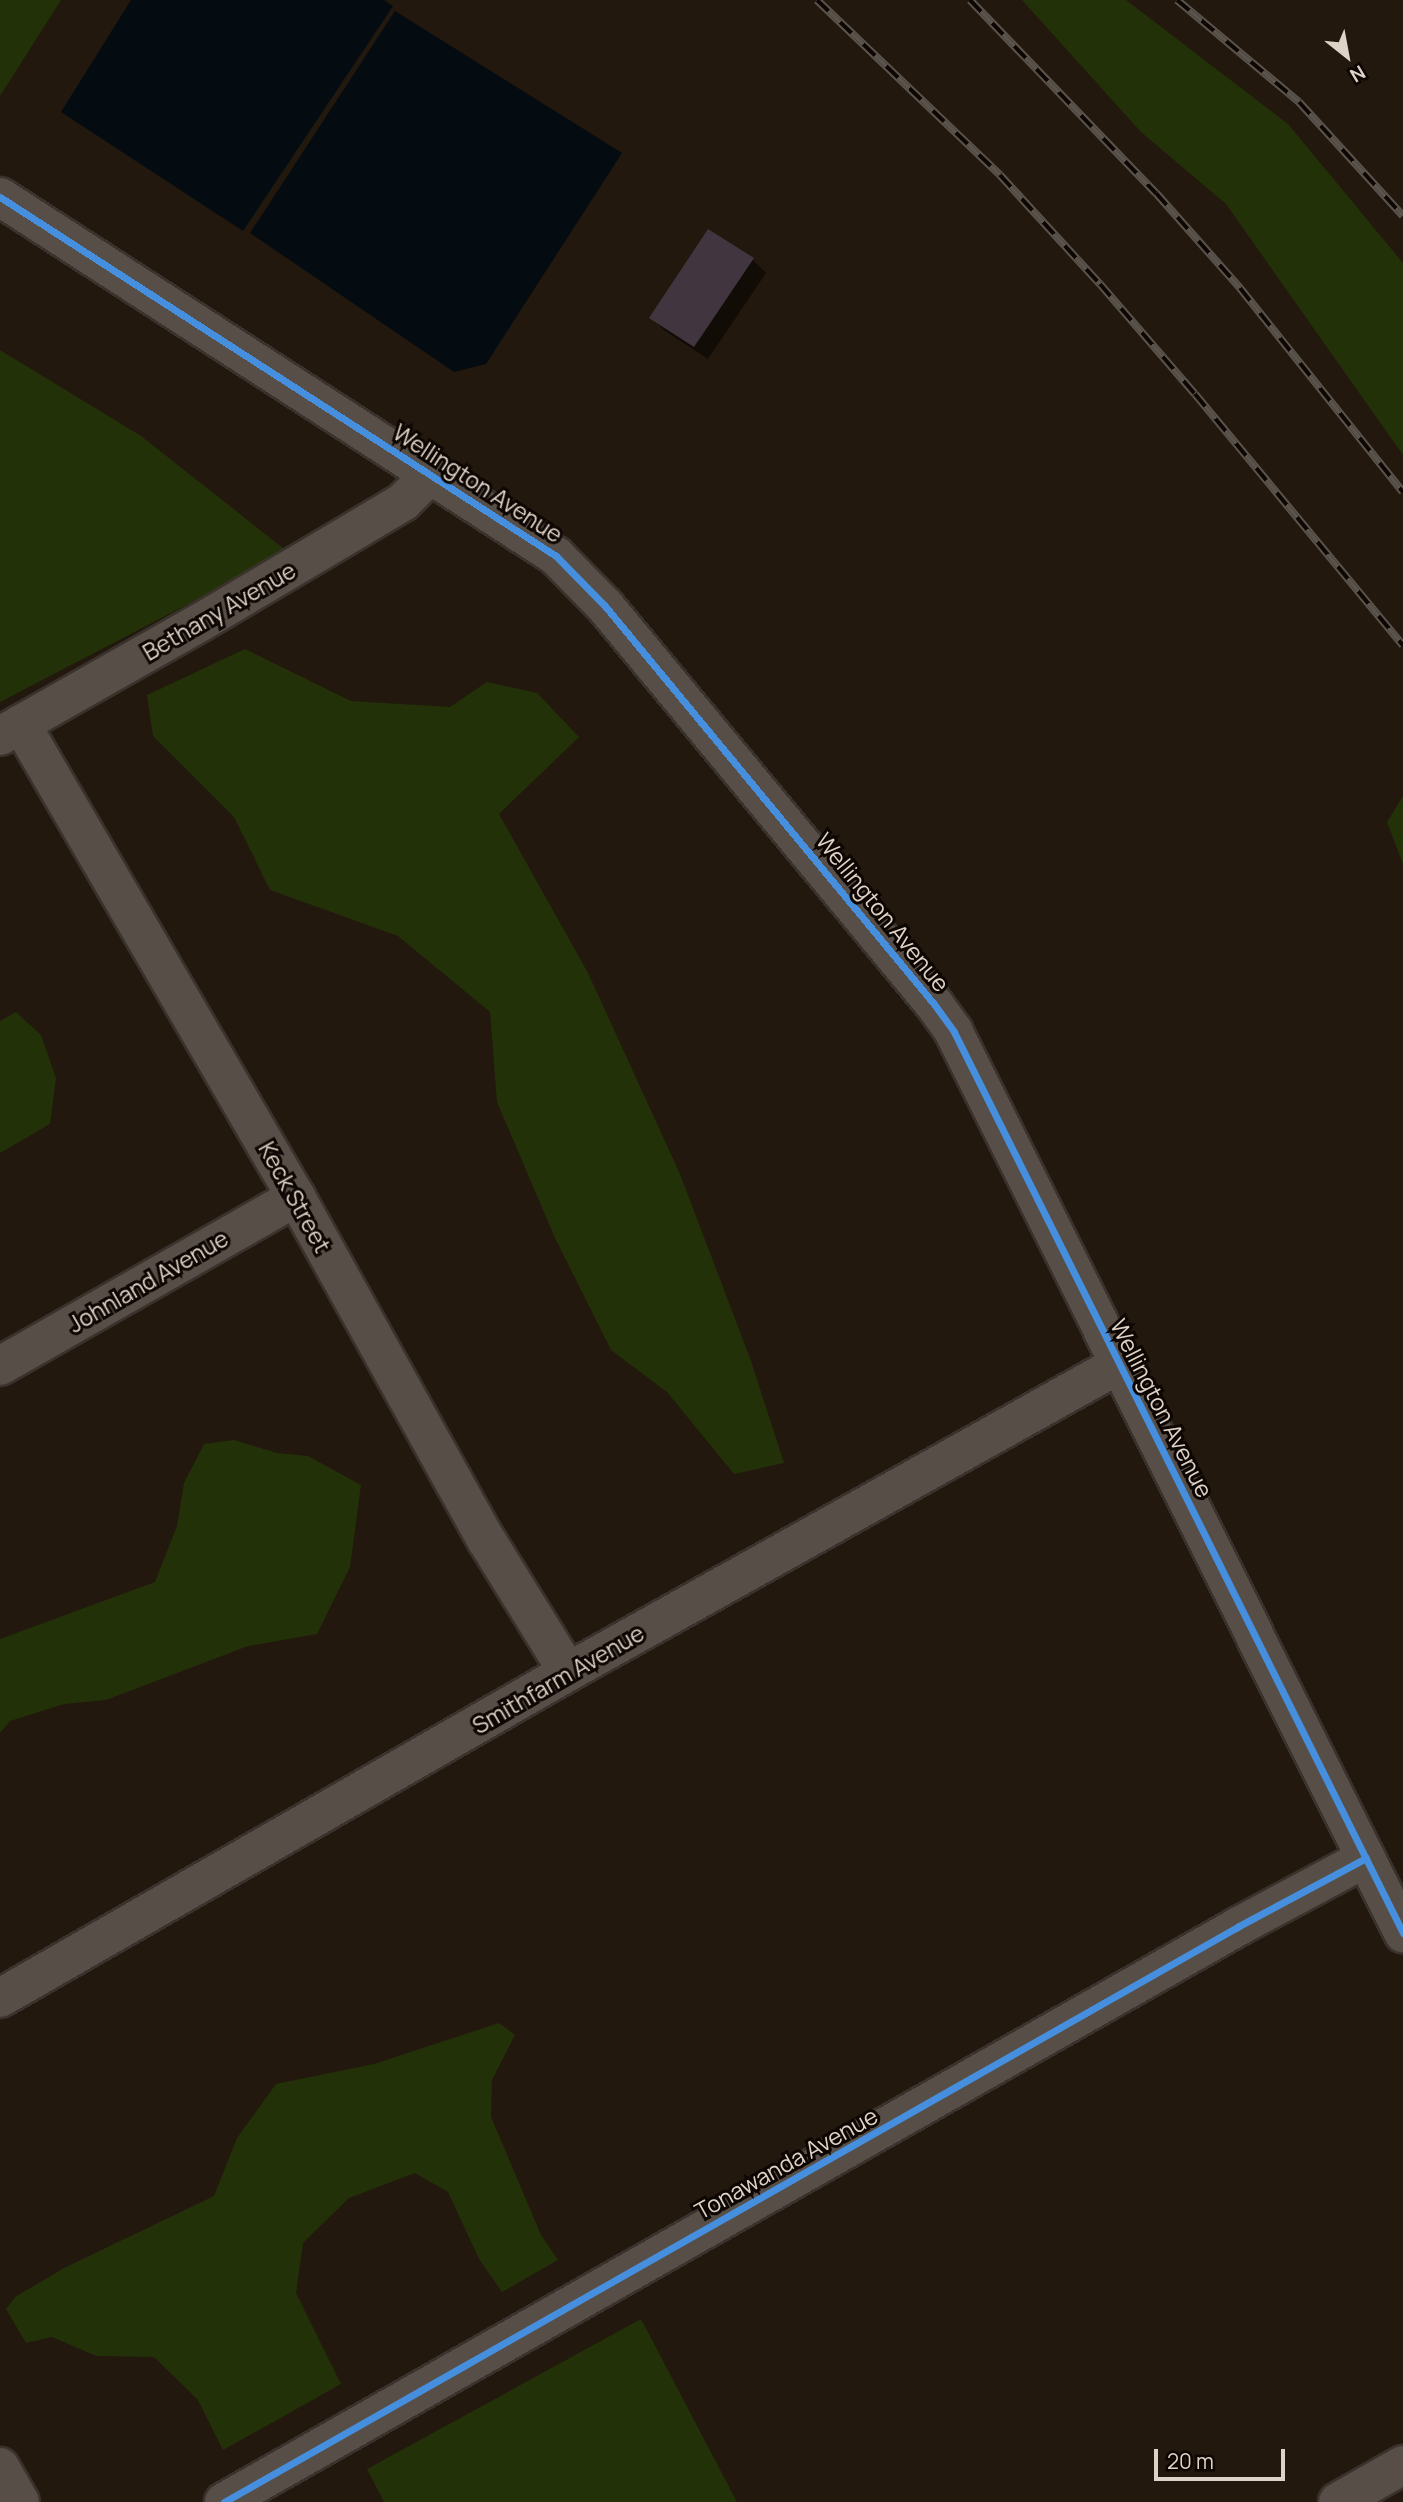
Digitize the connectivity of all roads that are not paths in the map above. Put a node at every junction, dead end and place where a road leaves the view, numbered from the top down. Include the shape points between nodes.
1 (0, 197) edge
2 (430, 475) junction
3 (10, 730) edge
4 (296, 1197) junction
5 (1118, 1365) junction
6 (0, 1366) edge
7 (568, 1672) junction
8 (1366, 1858) junction
9 (1403, 1933) edge
10 (0, 1998) edge
11 (1403, 2465) edge
12 (0, 2467) edge
13 (20, 2502) edge
14 (224, 2502) edge
15 (1338, 2502) edge

1 - 2 street, Wellington Avenue
2 - 3 street, Bethany Avenue via 402,502
2 - 5 street, Wellington Avenue via 556,556 605,606 934,1004 954,1032
3 - 4 street, Keck Street
4 - 6 street, Johnland Avenue
4 - 7 street, Keck Street via 487,1541
5 - 7 street, Smithfarm Avenue
5 - 8 street, Wellington Avenue
7 - 10 street, Smithfarm Avenue
8 - 9 street, Wellington Avenue
8 - 14 street, Tonawanda Avenue
11 - 15 street
12 - 13 street

